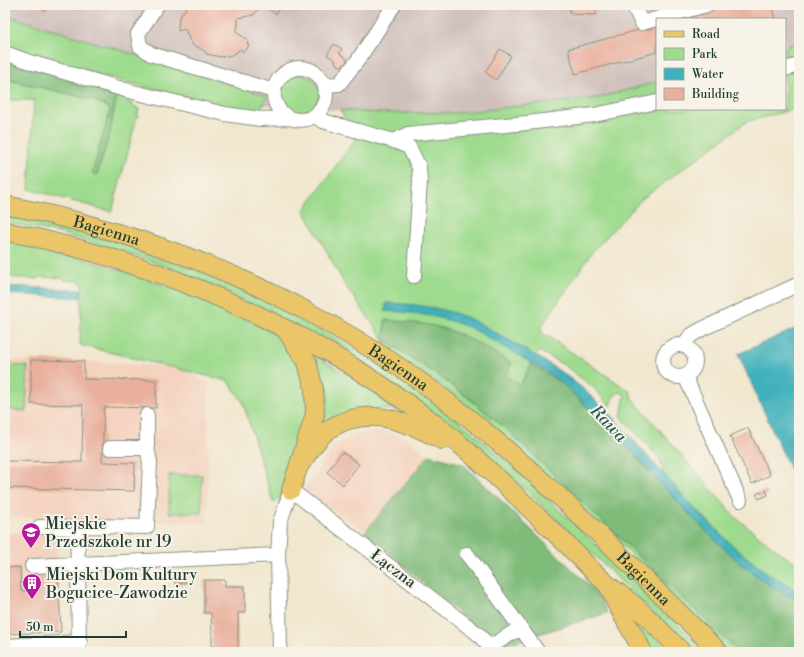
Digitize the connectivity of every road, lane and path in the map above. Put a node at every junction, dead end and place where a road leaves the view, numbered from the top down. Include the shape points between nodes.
1 (157, 5) edge
2 (394, 5) edge
3 (633, 5) edge
4 (706, 5) edge
5 (660, 18) edge
6 (656, 19) edge
7 (5, 52) edge
8 (799, 65) edge
9 (786, 69) edge
10 (326, 85) junction
11 (274, 91) junction
12 (656, 102) edge
13 (315, 116) junction
14 (289, 118) junction
15 (394, 141) junction
16 (5, 205) edge
17 (5, 231) edge
18 (414, 276) dead end
19 (799, 284) edge
20 (285, 329) junction
21 (684, 346) junction
22 (685, 376) junction
23 (147, 415) dead end
24 (110, 448) dead end
25 (147, 448) junction
26 (474, 456) junction
27 (299, 466) junction
28 (291, 490) junction
29 (740, 500) dead end
30 (39, 527) dead end
31 (77, 528) junction
32 (467, 554) dead end
33 (278, 555) junction
34 (78, 564) junction
35 (32, 566) dead end
36 (608, 585) junction
37 (520, 628) junction
38 (5, 646) edge
39 (80, 647) edge
40 (45, 648) edge
41 (490, 649) edge
42 (280, 652) edge
43 (538, 652) edge
44 (643, 652) edge
45 (682, 652) edge
46 (719, 652) edge

1 - 11 street via 138,34 140,46 151,54
2 - 10 street via 339,84
3 - 6 street via 642,23
4 - 5 street
7 - 14 street via 129,91 218,113 260,119
8 - 9 street
10 - 11 street via 314,71 298,67 282,75 276,82
10 - 13 street via 326,102
11 - 14 street via 277,107
12 - 15 street via 594,115 408,134
13 - 14 street via 307,120
13 - 15 street via 323,121
15 - 18 street via 409,147 419,167
16 - 46 main road, Bagienna via 98,227 206,264 285,300 367,346 456,408 517,458
17 - 20 main road, Bagienna via 69,245 133,264 244,309
19 - 21 street via 702,329 690,336
20 - 26 main road, Bagienna via 336,357 394,394
20 - 27 main road via 307,362 314,389 315,414
21 - 22 street via 695,358 693,368
21 - 22 street via 673,346 668,350 663,365 674,377
22 - 29 street
23 - 25 street
24 - 25 street
25 - 31 street via 150,462 148,527
26 - 27 main road via 414,426 391,418 367,416 347,421 328,430
26 - 36 main road, Bagienna
27 - 28 main road
28 - 33 street via 280,522
28 - 41 street, Łączna via 472,629
30 - 31 street
31 - 34 street
32 - 37 street
33 - 34 street
33 - 42 street
34 - 35 street
34 - 39 street
36 - 44 main road via 616,606 633,631
36 - 45 main road, Bagienna via 632,603
37 - 41 street
37 - 43 street
38 - 40 street
39 - 40 street

